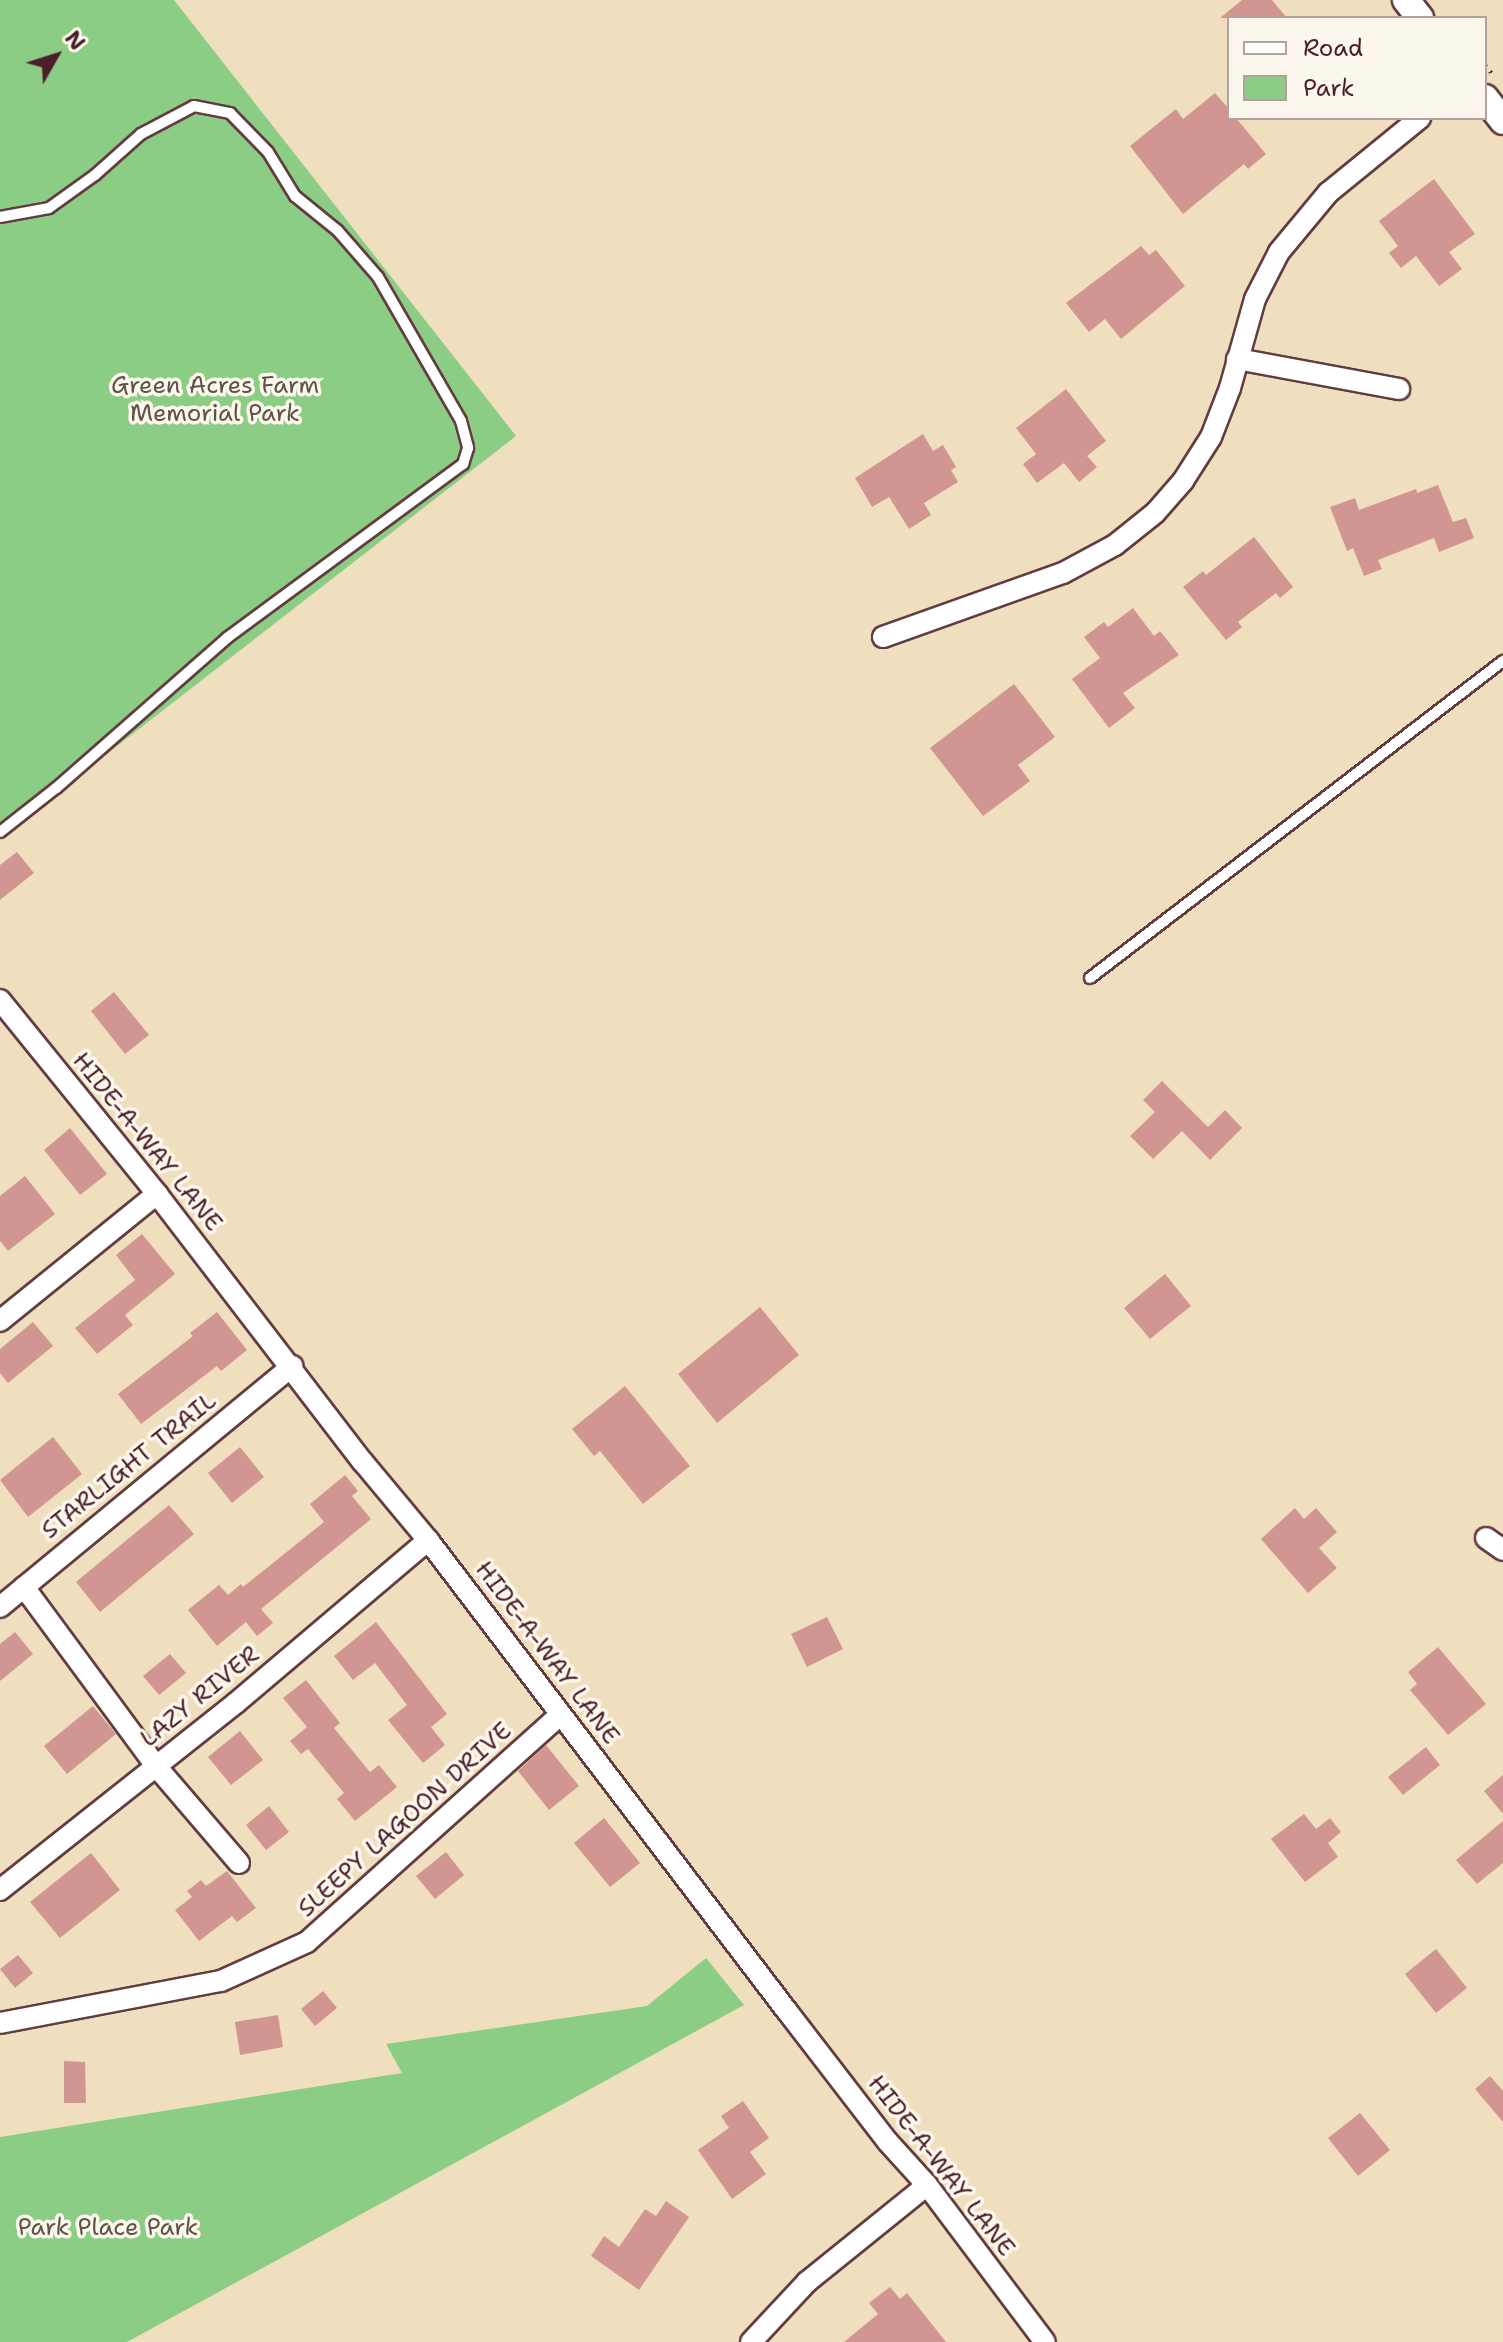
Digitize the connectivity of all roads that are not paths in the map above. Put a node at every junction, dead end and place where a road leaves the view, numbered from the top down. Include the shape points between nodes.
1 (1406, 0) edge
2 (1418, 16) edge
3 (1487, 101) edge
4 (1417, 120) edge
5 (1503, 121) edge
6 (0, 217) edge
7 (1237, 359) junction
8 (1399, 389) dead end
9 (883, 637) dead end
10 (1503, 661) edge
11 (0, 832) edge
12 (1090, 978) dead end
13 (0, 1000) edge
14 (157, 1194) junction
15 (0, 1321) edge
16 (292, 1366) junction
17 (428, 1540) junction
18 (24, 1587) junction
19 (0, 1607) edge
20 (560, 1715) junction
21 (155, 1765) junction
22 (239, 1863) dead end
23 (0, 1890) edge
24 (0, 2023) edge
25 (927, 2185) junction
26 (751, 2342) edge
27 (1045, 2342) edge

1 - 2 street
3 - 5 street
4 - 7 street via 1339,182 1295,230 1255,299
6 - 11 lane via 49,208 141,134 194,106 230,113 268,152 295,196 338,231 378,277 461,421 468,448 463,464 227,638
7 - 8 street
7 - 9 street via 1220,416 1198,459 1136,529 1063,573
10 - 12 lane
13 - 14 street, HIDE-A-WAY LANE
14 - 15 street
14 - 16 street, HIDE-A-WAY LANE
16 - 17 street, HIDE-A-WAY LANE
16 - 18 street, STARLIGHT TRAIL
17 - 20 street, HIDE-A-WAY LANE
17 - 21 street, LAZY RIVER
18 - 19 street, STARLIGHT TRAIL
18 - 21 street
20 - 24 street, SLEEPY LAGOON DRIVE via 307,1942 221,1981
20 - 25 street, HIDE-A-WAY LANE via 888,2142
21 - 22 street
21 - 23 street, LAZY RIVER
25 - 26 street via 807,2282
25 - 27 street, HIDE-A-WAY LANE

